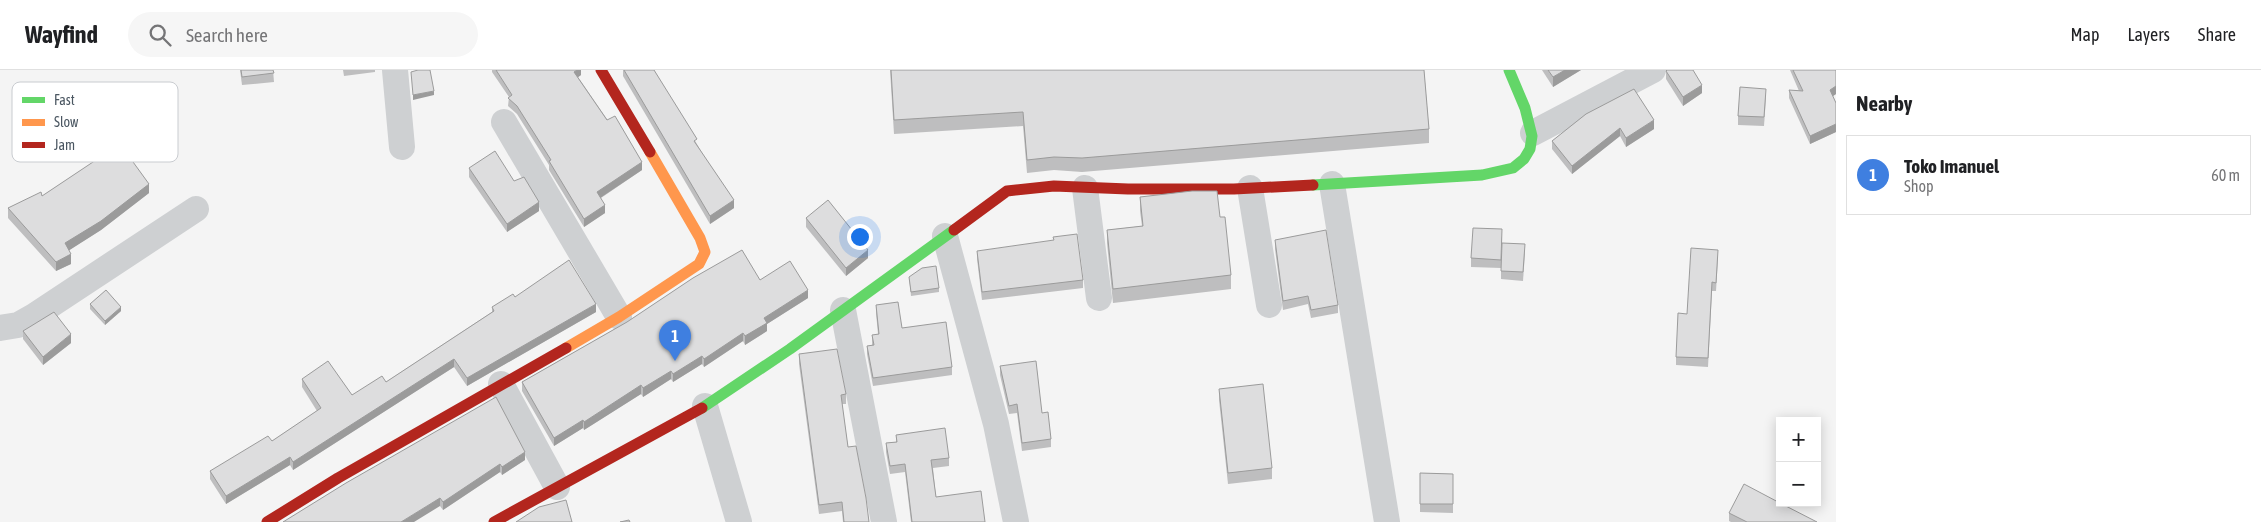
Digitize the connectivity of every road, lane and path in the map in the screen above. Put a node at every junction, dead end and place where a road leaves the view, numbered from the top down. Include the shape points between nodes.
1 (395, 70) edge
2 (601, 70) edge
3 (1509, 70) edge
4 (1653, 70) edge
5 (504, 122) dead end
6 (1533, 134) junction
7 (402, 146) dead end
8 (1332, 184) junction
9 (1085, 188) junction
10 (1250, 188) junction
11 (196, 209) dead end
12 (945, 236) junction
13 (1099, 298) dead end
14 (1269, 305) dead end
15 (843, 310) junction
16 (619, 317) junction
17 (0, 328) edge
18 (501, 384) junction
19 (705, 406) junction
20 (557, 487) junction
21 (522, 515) edge
22 (267, 522) edge
23 (494, 522) edge
24 (739, 522) edge
25 (884, 522) edge
26 (1016, 522) edge
27 (1387, 522) edge

1 - 7 street
2 - 16 street via 700,238 705,252 693,268
3 - 6 street
4 - 6 street
5 - 16 street
6 - 8 street via 1527,156 1511,169 1482,174
8 - 10 street
8 - 27 street
9 - 10 street
9 - 12 street via 1054,186 1007,191
9 - 13 street
10 - 14 street
11 - 17 street via 34,316 18,325
12 - 15 street
12 - 26 street via 996,424
15 - 19 street
15 - 25 street
16 - 18 street
18 - 20 street
18 - 22 street
19 - 20 street
19 - 24 street
20 - 21 street
21 - 23 street

